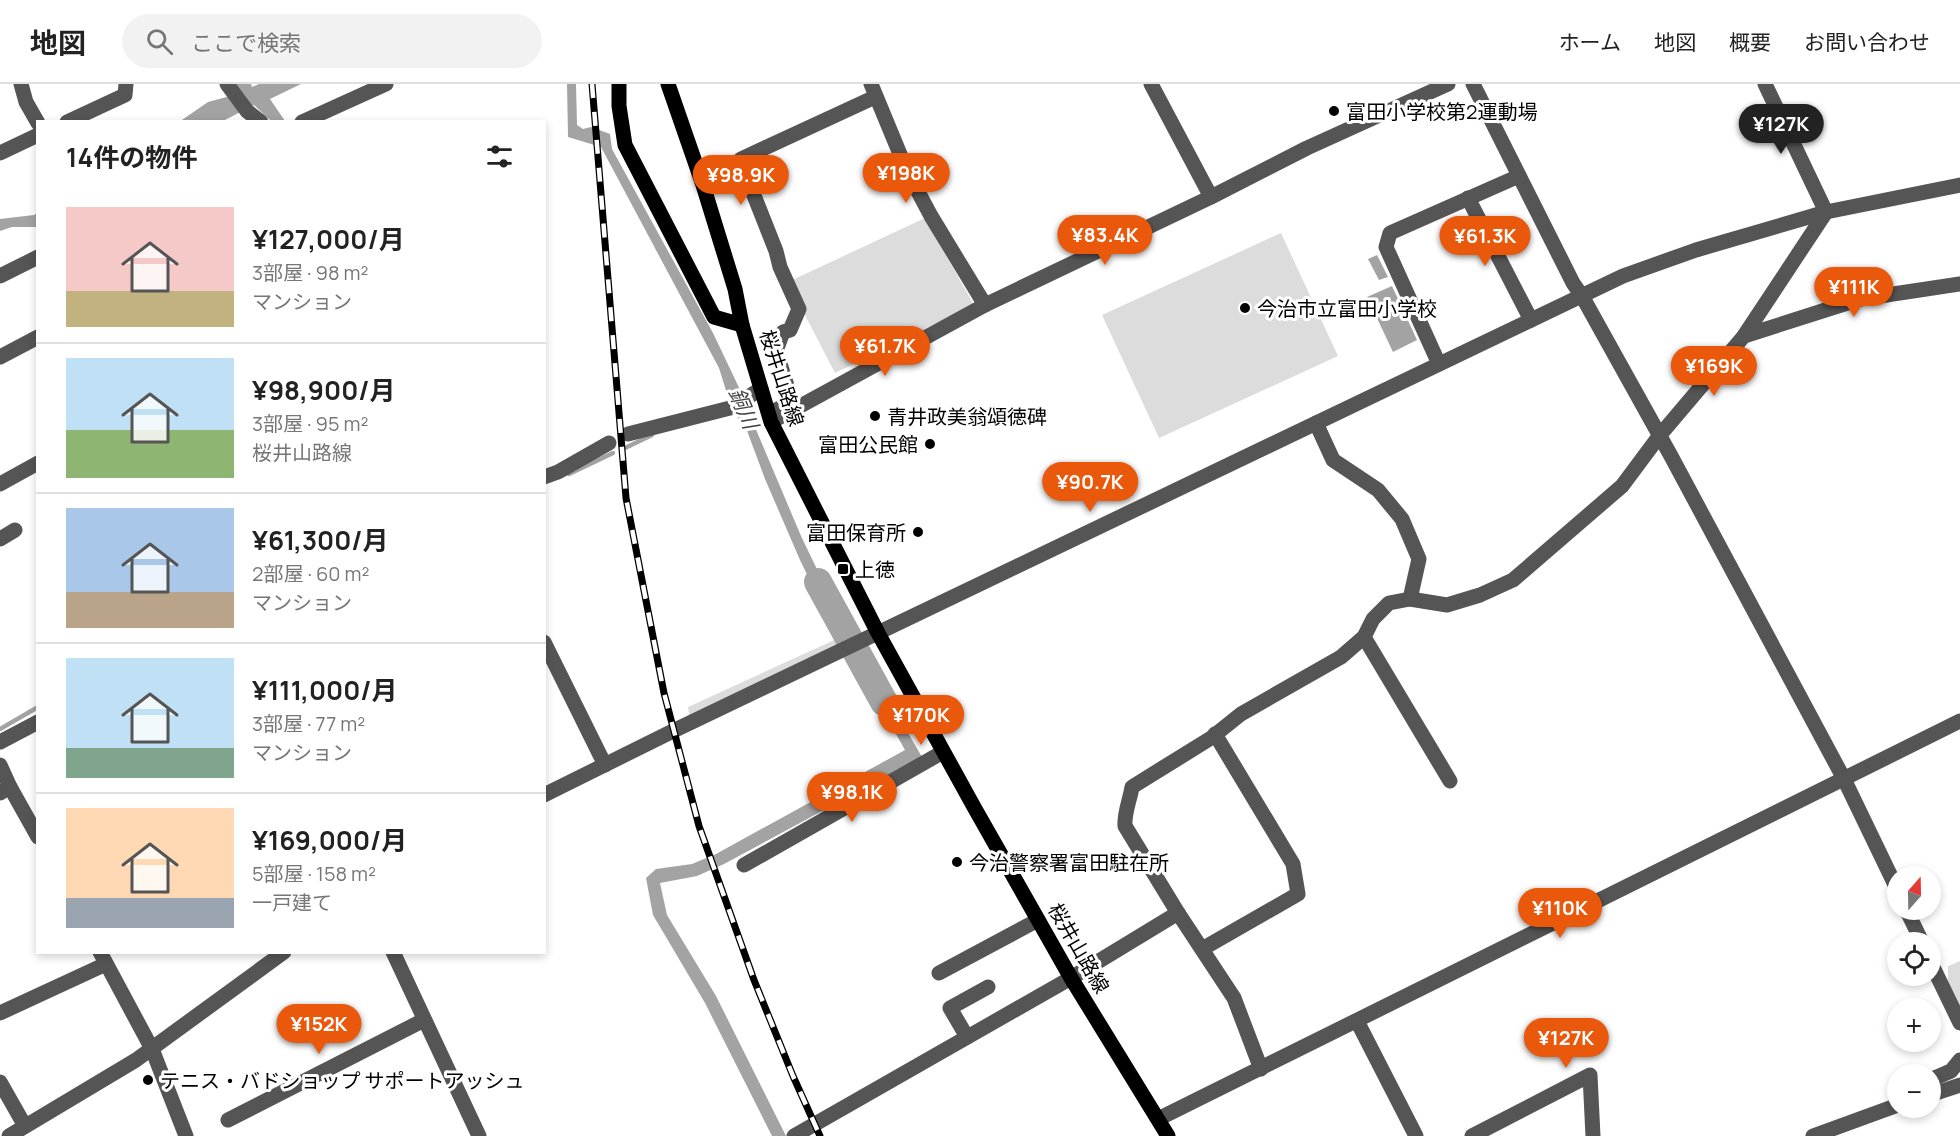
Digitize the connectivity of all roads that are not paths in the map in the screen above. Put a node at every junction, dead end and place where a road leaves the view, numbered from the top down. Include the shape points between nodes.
1 (21, 84) edge
2 (227, 84) edge
3 (386, 84) edge
4 (619, 84) edge
5 (669, 84) edge
6 (1151, 84) edge
7 (1448, 84) edge
8 (1473, 84) edge
9 (1765, 84) edge
10 (126, 85) edge
11 (873, 90) edge
12 (36, 120) edge
13 (72, 120) edge
14 (258, 120) edge
15 (306, 120) edge
16 (36, 136) edge
17 (0, 153) edge
18 (1519, 176) junction
19 (1960, 185) edge
20 (1211, 197) junction
21 (1468, 198) junction
22 (1826, 212) junction
23 (36, 258) edge
24 (0, 276) edge
25 (1960, 284) edge
26 (1582, 296) junction
27 (985, 305) junction
28 (1532, 320) junction
29 (742, 325) junction
30 (1744, 336) junction
31 (36, 338) edge
32 (0, 357) edge
33 (1439, 364) junction
34 (761, 389) junction
35 (769, 418) junction
36 (1316, 423) junction
37 (628, 434) dead end
38 (1659, 435) junction
39 (609, 443) dead end
40 (36, 464) edge
41 (546, 476) edge
42 (0, 484) edge
43 (15, 530) dead end
44 (0, 539) edge
45 (1410, 599) junction
46 (878, 633) junction
47 (1364, 637) junction
48 (546, 646) edge
49 (1960, 721) edge
50 (36, 723) edge
51 (1215, 734) junction
52 (0, 742) edge
53 (943, 752) junction
54 (0, 765) edge
55 (605, 765) junction
56 (1844, 779) junction
57 (1450, 781) dead end
58 (5, 790) edge
59 (546, 794) edge
60 (36, 834) edge
61 (744, 865) dead end
62 (1887, 868) edge
63 (1178, 913) junction
64 (1038, 920) junction
65 (1202, 949) junction
66 (281, 954) edge
67 (394, 954) edge
68 (103, 958) edge
69 (939, 974) dead end
70 (1071, 978) junction
71 (1941, 984) edge
72 (988, 987) dead end
73 (0, 1013) edge
74 (424, 1020) junction
75 (1357, 1021) junction
76 (1960, 1023) edge
77 (967, 1037) junction
78 (152, 1049) junction
79 (1960, 1060) edge
80 (1261, 1069) junction
81 (1941, 1075) edge
82 (0, 1082) edge
83 (1960, 1085) edge
84 (1941, 1091) edge
85 (1887, 1104) edge
86 (1887, 1110) edge
87 (1876, 1113) junction
88 (1158, 1119) junction
89 (228, 1120) dead end
90 (25, 1126) junction
91 (9, 1136) edge
92 (186, 1136) edge
93 (479, 1136) edge
94 (794, 1136) edge
95 (1168, 1136) edge
96 (1416, 1136) edge
97 (1472, 1136) edge
98 (1593, 1136) edge
99 (1813, 1136) edge

1 - 12 street
2 - 14 street
3 - 15 street
4 - 29 main road, 桜井山路線 via 625,145 714,316
5 - 29 main road, 桜井山路線 via 735,289
6 - 20 street
7 - 20 street
8 - 18 street
9 - 22 street
10 - 13 street via 125,95
11 - 27 street via 907,171
11 - 35 street via 741,159 799,309 776,351 789,392 786,405
16 - 17 street
18 - 21 street
18 - 26 street
19 - 22 street
20 - 27 street
21 - 28 street
21 - 33 street via 1390,233 1386,247
22 - 26 street via 1696,250 1623,276
22 - 30 street
23 - 24 street
25 - 30 street via 1860,299
26 - 28 street
26 - 38 street
27 - 35 street
28 - 33 street
29 - 34 main road, 桜井山路線
30 - 38 street
31 - 32 street
33 - 36 street
34 - 35 main road, 桜井山路線
34 - 37 street via 730,408
35 - 46 main road, 桜井山路線
36 - 45 street via 1333,460 1378,490 1402,519 1419,559
36 - 46 street
38 - 45 street via 1622,486 1513,580 1447,605
38 - 56 street
39 - 41 street
40 - 42 street
43 - 44 street
45 - 47 street via 1389,603 1373,619
46 - 53 main road, 桜井山路線
46 - 55 street
47 - 51 street via 1341,657 1240,714
47 - 57 street
48 - 55 street
49 - 56 street
50 - 52 street
51 - 63 street via 1132,787 1125,816 1125,826
51 - 65 street via 1293,864 1298,894
53 - 61 street
53 - 64 main road, 桜井山路線
54 - 58 street
55 - 59 street
56 - 62 street
56 - 75 street
58 - 60 street
63 - 65 street
63 - 70 street
64 - 69 street
64 - 70 main road, 桜井山路線
65 - 80 street via 1234,998
66 - 78 street
67 - 74 street
68 - 73 street
68 - 78 street
70 - 77 street
70 - 88 main road, 桜井山路線
71 - 76 street
72 - 77 street via 950,1008
74 - 89 street
74 - 93 street
75 - 80 street
75 - 96 street
77 - 94 street
78 - 90 street
78 - 92 street
79 - 81 street
80 - 88 street
82 - 90 street
83 - 84 street
85 - 87 street
86 - 87 street
87 - 99 street
88 - 95 main road, 桜井山路線
90 - 91 street
97 - 98 street via 1590,1074

